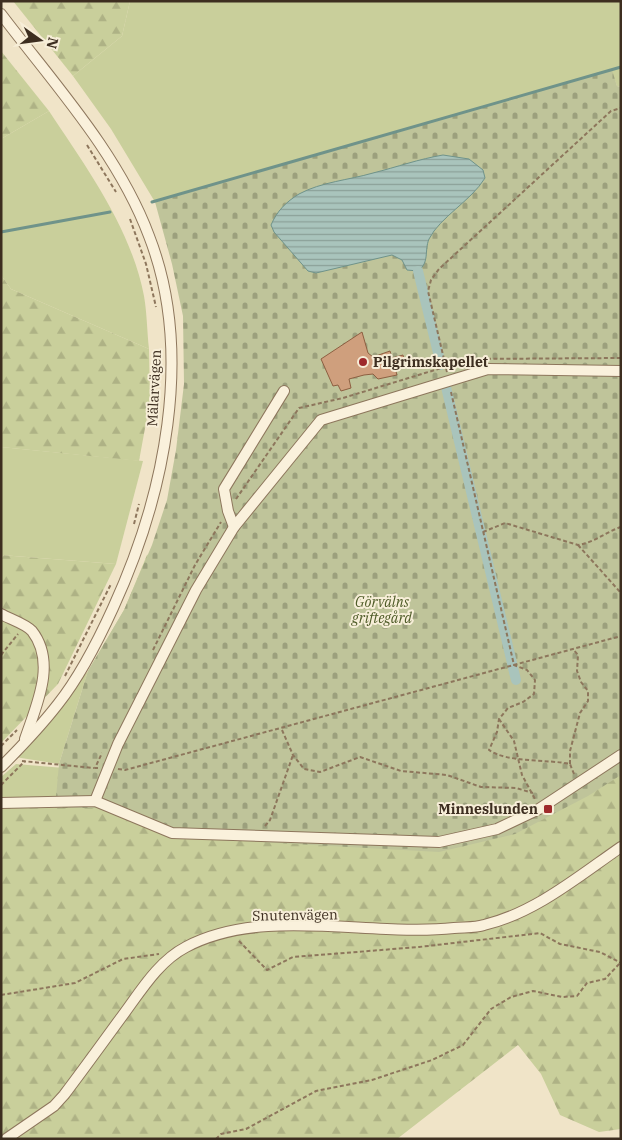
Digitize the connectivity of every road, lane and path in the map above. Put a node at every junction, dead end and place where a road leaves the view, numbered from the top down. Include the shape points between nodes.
1 (1, 14) edge
2 (621, 108) edge
3 (85, 142) dead end
4 (120, 198) dead end
5 (128, 215) dead end
6 (156, 307) dead end
7 (621, 358) edge
8 (446, 366) junction
9 (621, 371) edge
10 (448, 380) junction
11 (284, 391) dead end
12 (140, 500) dead end
13 (228, 511) junction
14 (133, 527) dead end
15 (234, 527) junction
16 (621, 527) edge
17 (483, 532) junction
18 (578, 545) junction
19 (113, 580) dead end
20 (621, 593) edge
21 (1, 614) edge
22 (25, 626) junction
23 (621, 636) edge
24 (573, 649) junction
25 (151, 654) dead end
26 (1, 655) edge
27 (514, 665) junction
28 (64, 676) dead end
29 (499, 719) junction
30 (20, 727) dead end
31 (281, 728) junction
32 (23, 744) junction
33 (1, 746) edge
34 (104, 751) dead end
35 (293, 755) junction
36 (621, 755) edge
37 (516, 757) junction
38 (10, 759) junction
39 (25, 761) junction
40 (570, 764) junction
41 (1, 767) edge
42 (95, 768) junction
43 (108, 769) junction
44 (570, 778) dead end
45 (1, 785) edge
46 (533, 793) junction
47 (95, 801) junction
48 (1, 803) edge
49 (539, 809) junction
50 (257, 836) junction
51 (621, 846) edge
52 (230, 932) junction
53 (160, 954) dead end
54 (620, 963) edge
55 (1, 994) edge
56 (6, 1139) edge
57 (216, 1139) edge

1 - 32 street, Mälarvägen via 108,155 135,202 150,238 163,288 172,380 167,430 141,542 105,625 82,668 59,704
2 - 8 path via 611,111 439,269 431,280 428,291
3 - 4 path
5 - 6 path via 146,264
7 - 8 path via 492,357
8 - 10 path
8 - 13 path via 344,398 299,408
9 - 10 street via 488,369
10 - 15 street via 320,420
10 - 17 path
11 - 13 street via 228,479 224,489
12 - 14 path
13 - 15 street
13 - 25 path via 195,565
15 - 43 street via 196,590
16 - 18 path via 588,544
17 - 18 path via 505,524
17 - 27 path
18 - 20 path
19 - 28 path
21 - 22 street
22 - 26 path
22 - 32 street via 32,630 45,660 40,696
23 - 24 path
24 - 27 path
24 - 40 path via 578,655 577,671 588,692 588,701 580,713 570,751
27 - 29 path via 527,670 536,680 534,694 508,708
27 - 31 path
29 - 37 path via 514,742
29 - 37 path via 489,750
30 - 33 path
31 - 35 path
31 - 43 path via 125,770
32 - 38 street, Mälarvägen
34 - 42 path
35 - 46 path via 304,769 320,772 360,758 401,771 447,775 481,787 516,788
35 - 50 path via 270,820
36 - 49 street
37 - 40 path
37 - 46 path
38 - 39 path
38 - 41 street, Mälarvägen
39 - 42 path
39 - 45 path
40 - 44 path via 574,774
42 - 43 path
43 - 47 street
46 - 49 path
47 - 48 street
47 - 50 street via 172,833
49 - 50 street via 497,828 439,842
51 - 52 street, Snutenvägen via 560,889 521,911 484,925 427,931 288,926
52 - 54 path via 267,970 293,957 540,933 560,944 600,952
52 - 56 street, Snutenvägen via 185,948 165,961 64,1095 54,1106
53 - 55 path via 123,958 75,983
54 - 57 path via 605,979 587,984 577,996 533,991 511,996 491,1008 462,1045 432,1060 372,1080 316,1091 246,1129 221,1134

